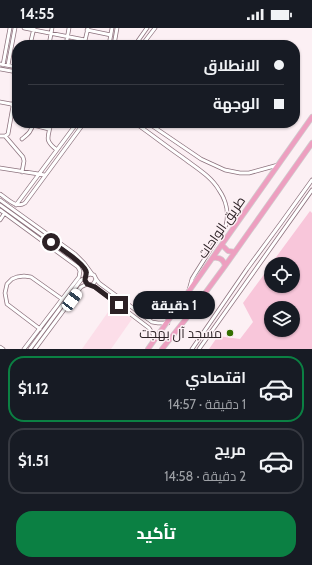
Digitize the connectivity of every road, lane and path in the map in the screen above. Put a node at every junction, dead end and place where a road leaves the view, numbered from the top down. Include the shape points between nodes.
1 (10, 28) edge
2 (15, 28) edge
3 (24, 28) edge
4 (52, 28) edge
5 (69, 28) edge
6 (112, 28) edge
7 (117, 28) edge
8 (148, 28) edge
9 (155, 28) edge
10 (33, 29) edge
11 (87, 29) edge
12 (51, 33) junction
13 (144, 33) junction
14 (111, 35) junction
15 (68, 36) junction
16 (148, 36) junction
17 (12, 40) edge
18 (31, 40) edge
19 (50, 40) edge
20 (67, 40) edge
21 (85, 40) joint
22 (110, 40) edge
23 (115, 40) edge
24 (139, 40) edge
25 (145, 40) edge
26 (12, 42) edge
27 (11, 46) joint
28 (1, 64) edge
29 (8, 66) junction
30 (12, 66) edge
31 (0, 69) edge
32 (12, 71) edge
33 (1, 101) edge
34 (12, 104) edge
35 (12, 112) edge
36 (312, 118) edge
37 (32, 128) edge
38 (46, 128) edge
39 (73, 128) edge
40 (80, 128) edge
41 (142, 128) edge
42 (155, 128) edge
43 (49, 129) joint
44 (0, 136) edge
45 (5, 136) junction
46 (22, 139) dead end
47 (312, 143) edge
48 (57, 150) junction
49 (278, 166) junction
50 (0, 168) edge
51 (22, 172) junction
52 (38, 174) junction
53 (45, 176) junction
54 (312, 180) edge
55 (312, 190) edge
56 (0, 194) edge
57 (0, 200) edge
58 (0, 204) edge
59 (16, 205) junction
60 (0, 210) edge
61 (4, 214) junction
62 (18, 217) junction
63 (0, 220) edge
64 (14, 221) junction
65 (222, 245) junction
66 (235, 252) junction
67 (213, 258) junction
68 (250, 265) junction
69 (225, 266) junction
70 (247, 269) junction
71 (256, 269) junction
72 (253, 273) junction
73 (92, 274) junction
74 (85, 277) junction
75 (96, 279) junction
76 (87, 284) junction
77 (91, 285) junction
78 (114, 294) junction
79 (188, 294) junction
80 (110, 298) junction
81 (62, 300) junction
82 (122, 300) junction
83 (119, 305) junction
84 (52, 316) junction
85 (168, 322) junction
86 (40, 329) junction
87 (154, 342) junction
88 (0, 346) edge
89 (3, 349) edge
90 (24, 349) edge
91 (30, 349) edge
92 (35, 349) edge
93 (148, 349) edge
94 (162, 349) edge
95 (192, 349) edge
96 (198, 349) edge

1 - 28 street
2 - 17 street
3 - 10 street
4 - 12 street
5 - 15 street
6 - 14 street
7 - 23 street
8 - 13 street
9 - 16 street
10 - 12 street
10 - 18 street
11 - 14 street
11 - 21 street
12 - 15 street
12 - 19 street
13 - 16 street
13 - 24 street
14 - 22 street
15 - 20 street
15 - 21 street
16 - 25 street
26 - 27 street
27 - 29 street
28 - 29 street
29 - 30 street
31 - 32 street
33 - 34 street
35 - 45 street via 8,134
36 - 49 highway, طريق الواحات
37 - 46 street via 30,133
38 - 43 street
39 - 48 street
40 - 53 street
41 - 79 street via 210,179 219,189 225,203 228,217 226,225 192,279
42 - 49 street via 201,159 225,170 249,173
43 - 48 street via 48,140
44 - 45 street
45 - 51 street via 23,157
47 - 66 highway, طريق الواحات
48 - 52 street
49 - 65 highway, طريق الواحات
50 - 51 street
51 - 52 street
52 - 53 street
52 - 59 street
53 - 59 street via 25,203 21,206
54 - 68 street
55 - 71 street
56 - 59 street
57 - 73 street via 75,254
58 - 62 street
60 - 61 street
61 - 63 street
61 - 64 street
62 - 64 street
62 - 74 street via 78,262 86,270
64 - 81 street via 79,269 79,277
65 - 66 highway via 228,251
65 - 67 highway, طريق الواحات
66 - 69 highway, طريق الواحات
67 - 69 highway via 221,259
67 - 79 highway, طريق الواحات
68 - 70 street
68 - 71 street
69 - 94 highway, طريق الواحات
70 - 72 street
70 - 95 street
71 - 72 street
72 - 96 street
73 - 74 street
73 - 75 street
74 - 76 street
74 - 84 street
75 - 77 street
75 - 78 street
76 - 77 street
76 - 92 street via 81,287
77 - 80 street
78 - 80 street
78 - 82 street
79 - 85 highway, طريق الواحات
80 - 83 street
81 - 84 street
81 - 86 street via 31,277 18,276 7,284 7,304
82 - 83 street
82 - 85 street via 152,322
83 - 87 street via 150,329
84 - 86 street
84 - 91 street
85 - 87 highway, طريق الواحات
86 - 90 street
87 - 93 highway, طريق الواحات
88 - 89 street

